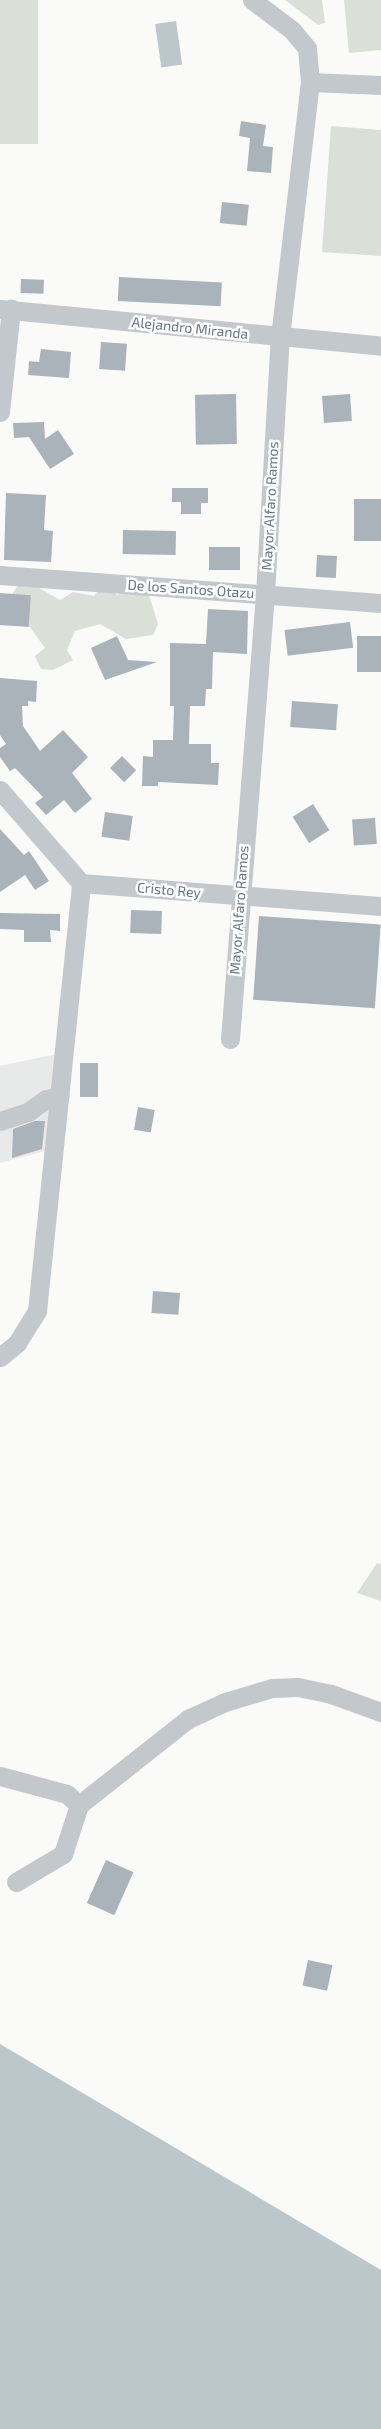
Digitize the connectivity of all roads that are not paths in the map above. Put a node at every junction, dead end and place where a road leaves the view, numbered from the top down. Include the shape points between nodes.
1 (252, 0) edge
2 (310, 82) junction
3 (381, 85) edge
4 (6, 309) edge
5 (280, 337) junction
6 (381, 346) edge
7 (0, 412) edge
8 (0, 575) edge
9 (265, 594) junction
10 (381, 603) edge
11 (0, 790) edge
12 (81, 883) junction
13 (240, 896) junction
14 (381, 906) edge
15 (230, 1039) dead end
16 (60, 1096) junction
17 (0, 1121) edge
18 (0, 1358) edge
19 (381, 1712) edge
20 (0, 1776) edge
21 (79, 1805) junction
22 (16, 1882) dead end

1 - 2 street, Mayor Alfaro Ramos via 292,30 307,48
2 - 3 street
2 - 5 street, Mayor Alfaro Ramos
4 - 5 street, Alejandro Miranda
4 - 7 street
5 - 6 street, Alejandro Miranda
5 - 9 street, Mayor Alfaro Ramos
8 - 9 street, De los Santos Otazu
9 - 10 street, De los Santos Otazu
9 - 13 street, Mayor Alfaro Ramos
11 - 12 street
12 - 13 street, Cristo Rey
12 - 16 street
13 - 14 street, Cristo Rey
13 - 15 street, Mayor Alfaro Ramos
16 - 17 street via 46,1099 28,1112
16 - 18 street via 36,1311 17,1343
19 - 21 street via 331,1694 298,1687 272,1688 225,1702 188,1719
20 - 21 street via 67,1794
21 - 22 street via 63,1854

